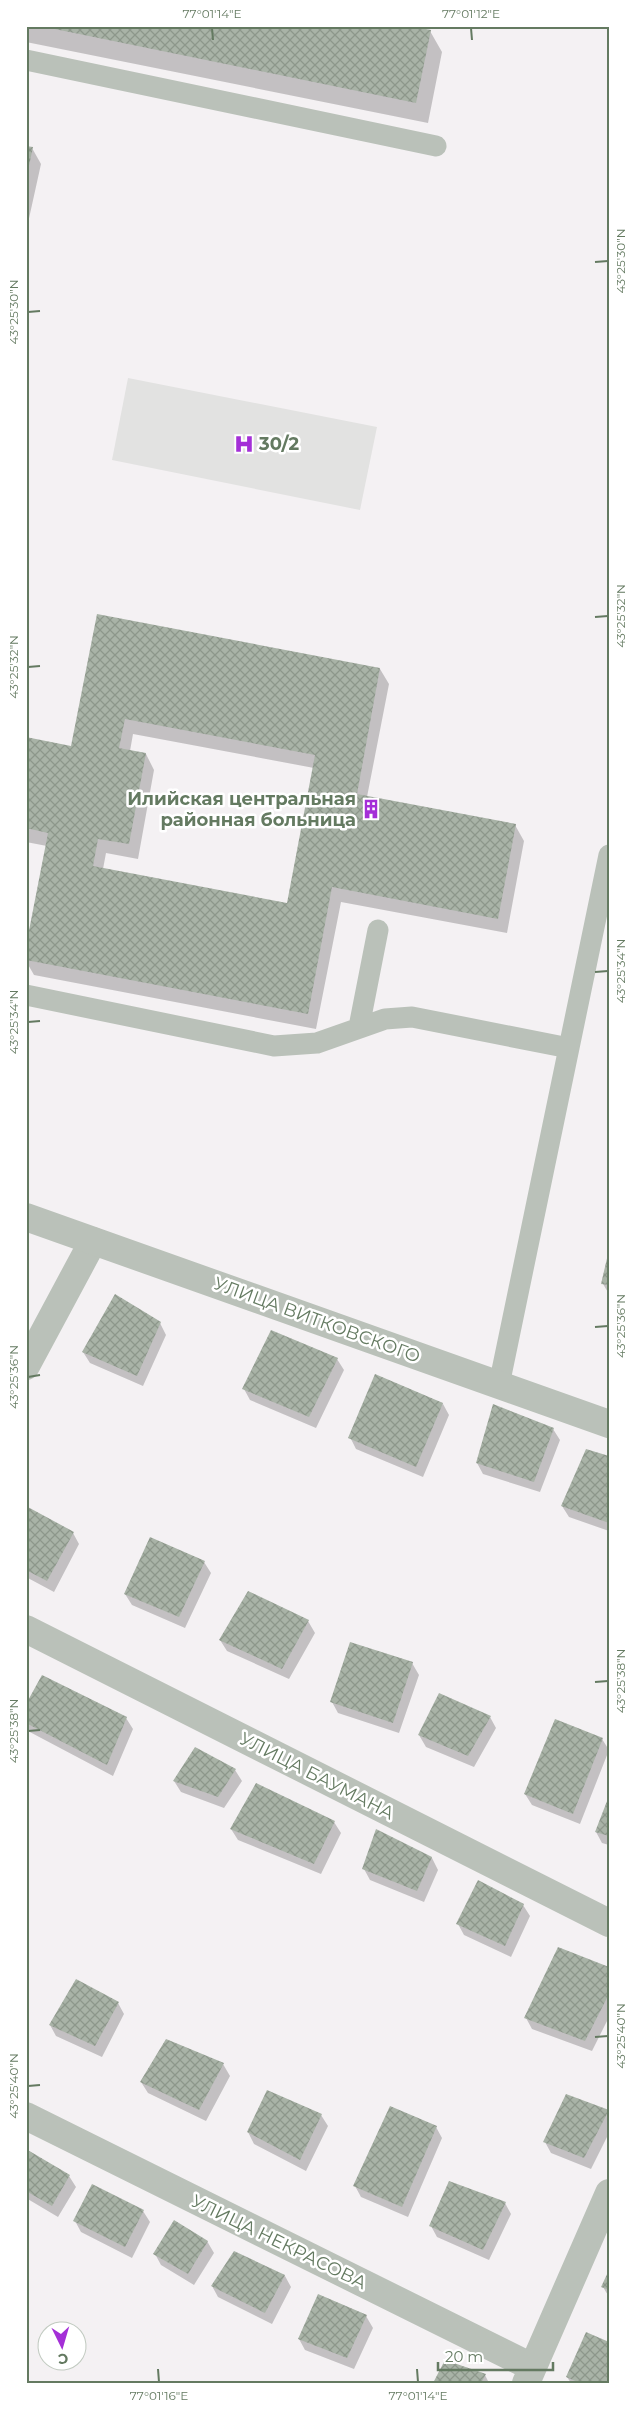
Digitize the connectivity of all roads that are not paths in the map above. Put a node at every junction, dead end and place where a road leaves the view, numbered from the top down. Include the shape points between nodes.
1 (26, 60) edge
2 (436, 146) dead end
3 (609, 855) edge
4 (378, 930) dead end
5 (26, 995) edge
6 (359, 1026) junction
7 (569, 1048) junction
8 (26, 1217) edge
9 (93, 1241) junction
10 (26, 1366) edge
11 (499, 1385) junction
12 (609, 1424) edge
13 (26, 1629) edge
14 (609, 1922) edge
15 (26, 2116) edge
16 (609, 2193) edge
17 (529, 2375) edge

1 - 2 lane
3 - 7 lane
4 - 6 lane
5 - 6 lane via 274,1046 317,1043
6 - 7 lane via 385,1018 412,1018
7 - 11 lane
8 - 9 street, УЛИЦА ВИТКОВСКОГО
9 - 10 street
9 - 11 street, УЛИЦА ВИТКОВСКОГО
11 - 12 street, УЛИЦА ВИТКОВСКОГО
13 - 14 street, УЛИЦА БАУМАНА
15 - 17 street, УЛИЦА НЕКРАСОВА
16 - 17 street

